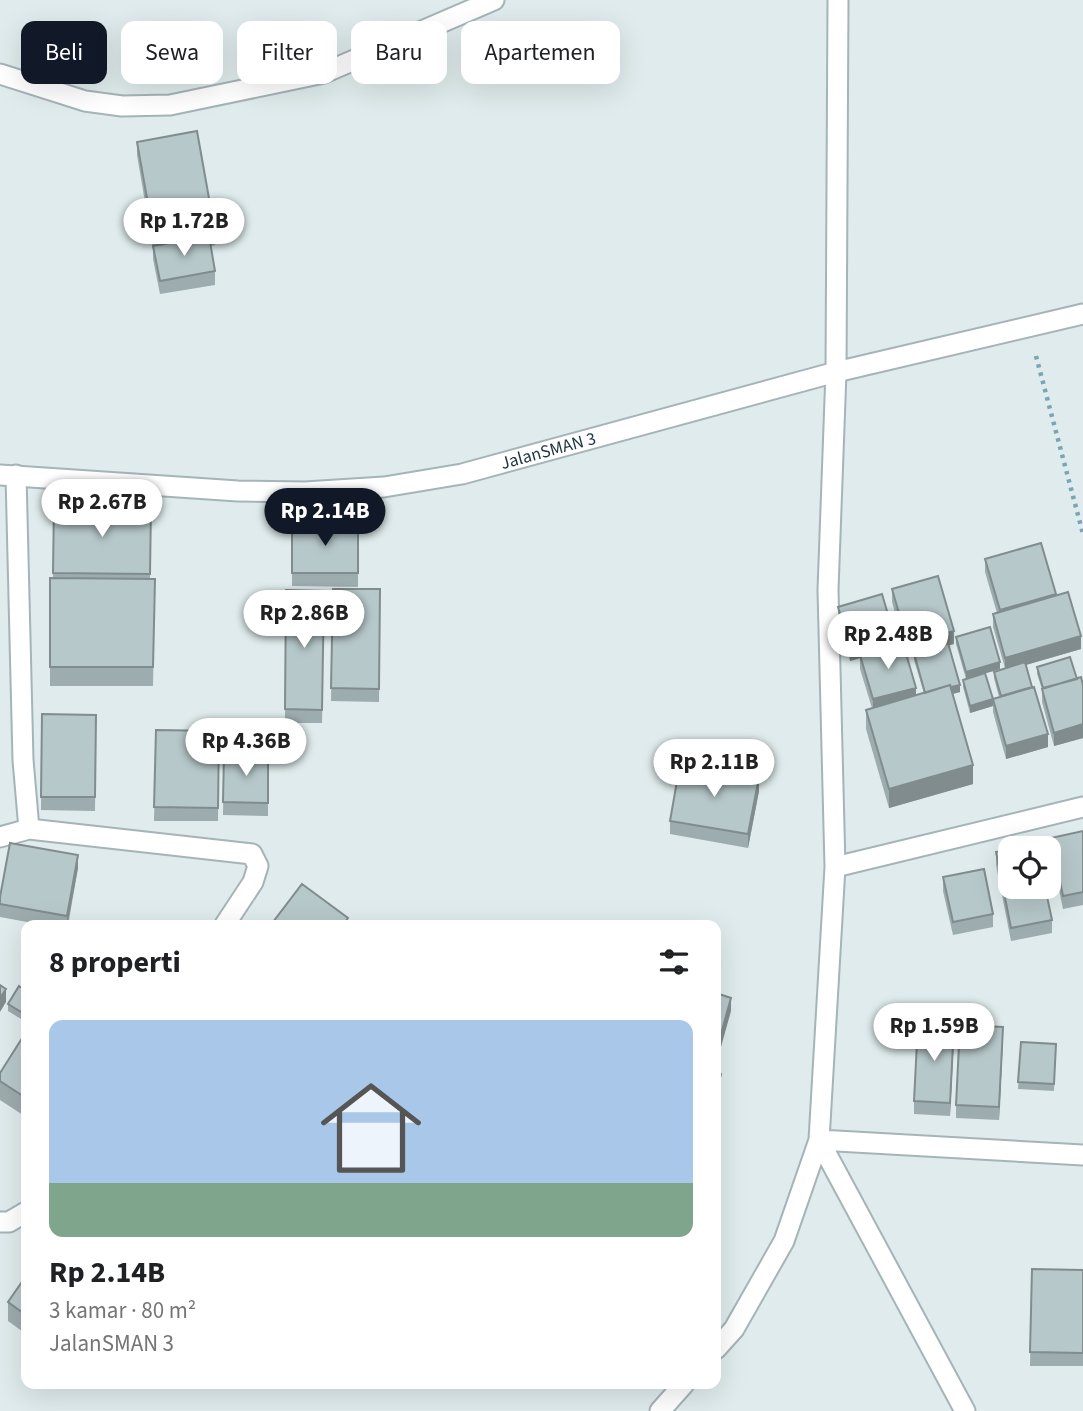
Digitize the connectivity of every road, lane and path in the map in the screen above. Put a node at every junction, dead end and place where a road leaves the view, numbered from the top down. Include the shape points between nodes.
1 (494, 0) edge
2 (838, 0) edge
3 (0, 74) edge
4 (1083, 314) edge
5 (1030, 329) junction
6 (836, 372) junction
7 (8, 475) edge
8 (1083, 534) edge
9 (1083, 807) edge
10 (29, 829) junction
11 (0, 837) edge
12 (835, 867) junction
13 (228, 920) edge
14 (819, 1140) junction
15 (1083, 1155) edge
16 (21, 1215) edge
17 (0, 1222) edge
18 (721, 1343) edge
19 (680, 1389) edge
20 (660, 1411) edge
21 (965, 1411) edge

1 - 3 street via 324,73 170,105 85,102
2 - 6 street
4 - 5 street, JalanSMAN 3
5 - 6 street, JalanSMAN 3
5 - 8 path
6 - 7 street, JalanSMAN 3 via 462,474 384,487 238,491
6 - 12 street via 828,590
7 - 10 street
9 - 12 street
10 - 11 street
10 - 13 street via 252,854 258,866 253,882
12 - 14 street
14 - 15 street
14 - 18 street via 784,1241 734,1329
14 - 21 street
16 - 17 street
19 - 20 street

